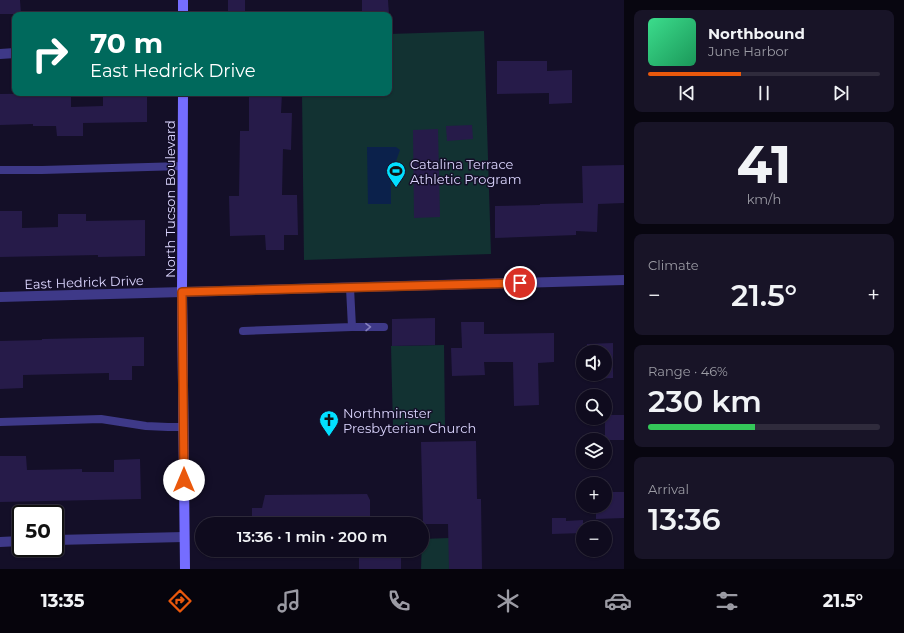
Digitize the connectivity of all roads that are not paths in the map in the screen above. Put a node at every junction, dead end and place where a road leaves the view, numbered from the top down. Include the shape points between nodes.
1 (183, 0) edge
2 (183, 12) edge
3 (0, 54) edge
4 (12, 54) edge
5 (183, 96) edge
6 (183, 166) junction
7 (0, 170) edge
8 (624, 280) edge
9 (350, 288) junction
10 (182, 292) junction
11 (0, 297) edge
12 (384, 327) dead end
13 (352, 328) junction
14 (243, 330) dead end
15 (0, 422) edge
16 (184, 427) junction
17 (184, 537) junction
18 (64, 540) edge
19 (12, 541) edge
20 (0, 542) edge
21 (185, 569) edge

1 - 2 main road
3 - 4 street
5 - 6 main road, North Tucson Boulevard
6 - 7 lane
6 - 10 main road, North Tucson Boulevard
8 - 9 street, East Hedrick Drive
9 - 10 street, East Hedrick Drive
9 - 13 lane
10 - 11 street, East Hedrick Drive
10 - 16 main road, North Tucson Boulevard
13 -> 12 lane
13 - 14 lane
15 - 16 lane via 101,419 146,426
16 - 17 main road, North Tucson Boulevard
17 - 18 street
17 - 21 main road, North Tucson Boulevard
19 - 20 street

